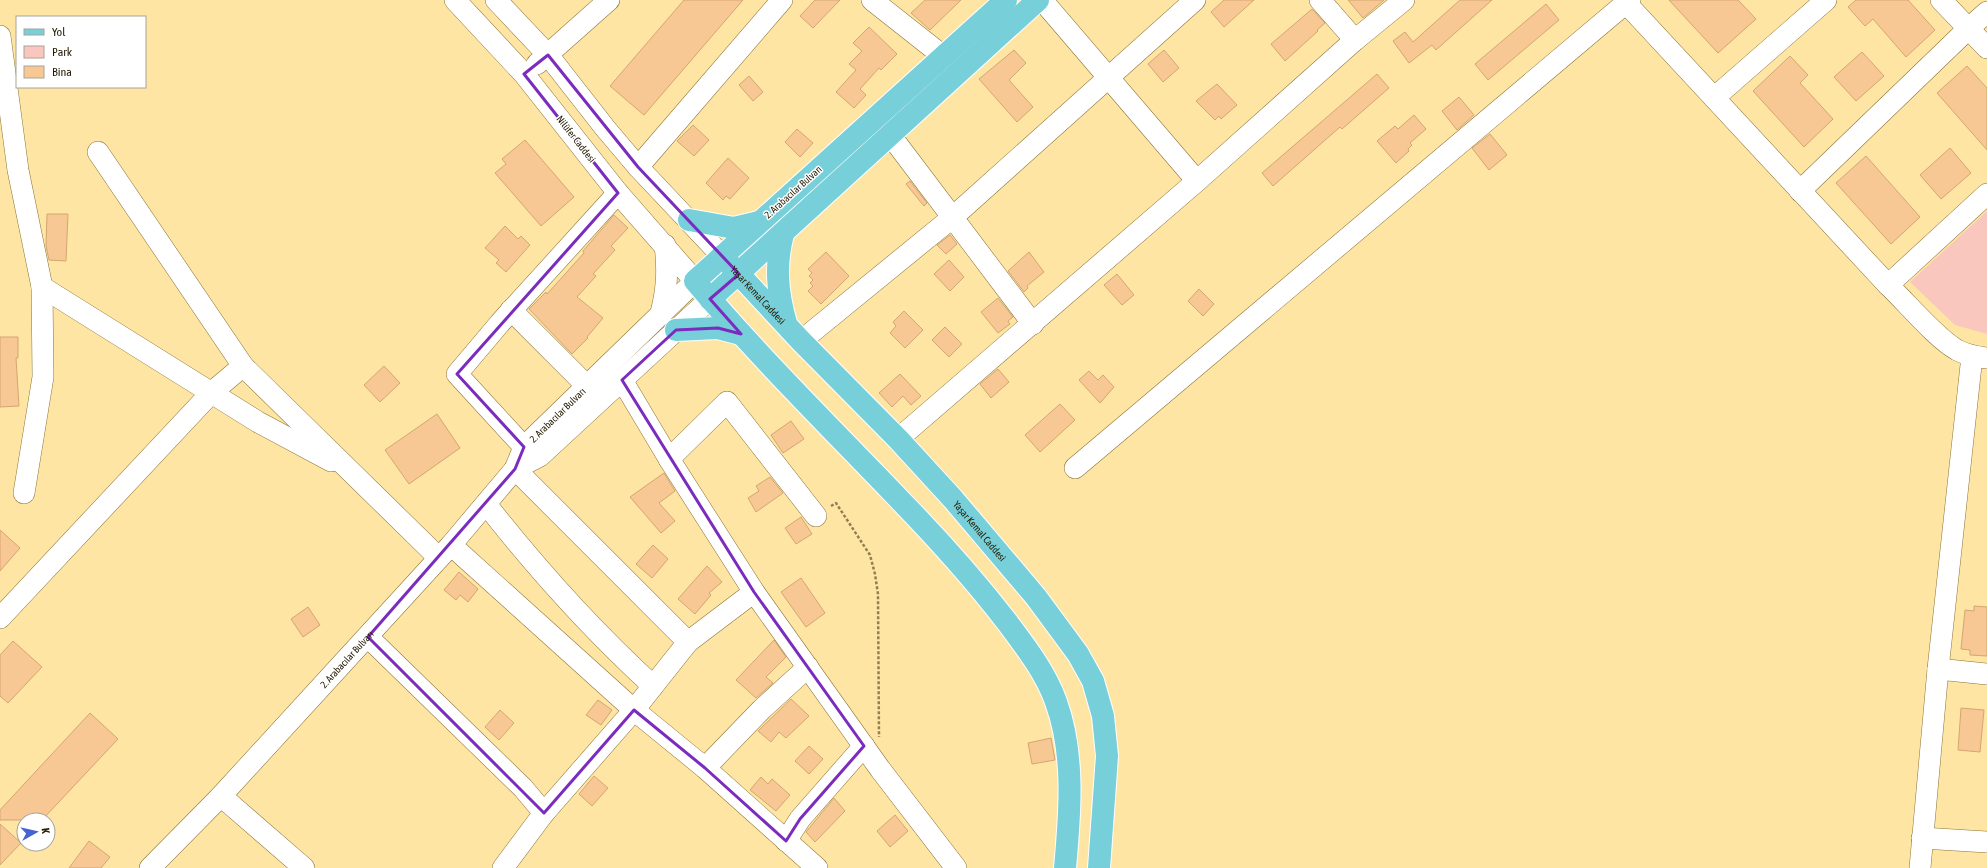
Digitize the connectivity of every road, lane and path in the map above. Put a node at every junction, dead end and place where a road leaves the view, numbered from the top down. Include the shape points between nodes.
1 (455, 0) edge
2 (496, 0) edge
3 (609, 0) edge
4 (782, 0) edge
5 (872, 0) edge
6 (1006, 0) edge
7 (1038, 0) edge
8 (1042, 0) edge
9 (1195, 0) edge
10 (1320, 0) edge
11 (1404, 0) edge
12 (1826, 0) edge
13 (1940, 0) edge
14 (1628, 2) edge
15 (1987, 12) edge
16 (1969, 28) junction
17 (0, 36) edge
18 (1355, 40) junction
19 (1987, 48) edge
20 (548, 55) junction
21 (943, 56) junction
22 (524, 74) junction
23 (1107, 77) junction
24 (1714, 98) junction
25 (894, 140) dead end
26 (98, 152) dead end
27 (638, 166) junction
28 (1197, 181) junction
29 (1800, 191) junction
30 (618, 192) junction
31 (1987, 194) edge
32 (953, 217) junction
33 (689, 220) junction
34 (760, 222) junction
35 (783, 234) junction
36 (665, 245) junction
37 (722, 256) junction
38 (739, 274) junction
39 (695, 281) junction
40 (1888, 285) junction
41 (42, 287) junction
42 (710, 299) junction
43 (511, 310) junction
44 (661, 313) junction
45 (1032, 324) junction
46 (676, 330) junction
47 (741, 334) junction
48 (794, 334) junction
49 (1979, 357) edge
50 (243, 366) junction
51 (622, 380) junction
52 (586, 385) junction
53 (211, 393) junction
54 (898, 438) junction
55 (524, 447) junction
56 (669, 459) junction
57 (1075, 468) dead end
58 (515, 469) junction
59 (351, 471) junction
60 (24, 493) dead end
61 (486, 504) junction
62 (816, 516) joint
63 (445, 552) junction
64 (754, 592) junction
65 (0, 618) edge
66 (368, 637) junction
67 (688, 642) junction
68 (808, 667) junction
69 (1938, 668) junction
70 (1987, 674) edge
71 (653, 686) junction
72 (634, 710) junction
73 (864, 746) junction
74 (705, 768) junction
75 (880, 769) junction
76 (220, 796) junction
77 (544, 813) junction
78 (1922, 838) junction
79 (786, 841) junction
80 (1987, 842) edge
81 (157, 866) edge
82 (954, 867) edge
83 (304, 868) edge
84 (503, 868) edge
85 (817, 868) edge
86 (1065, 868) edge
87 (1099, 868) edge
88 (1920, 868) edge

1 - 22 street, Nilüfer Caddesi
2 - 20 street
3 - 20 street
4 - 27 street
5 - 21 street
6 - 21 main road, 2. Arabacılar Bulvarı
7 - 35 main road
8 - 23 street
9 - 23 street
10 - 18 street
11 - 18 street
12 - 24 street
13 - 16 street
14 - 24 street
14 - 57 street
15 - 16 street
16 - 19 street
16 - 29 street
17 - 41 street via 18,170
18 - 28 street
20 - 22 street
20 - 27 street
21 - 34 main road, 2. Arabacılar Bulvarı
22 - 30 street, Nilüfer Caddesi
23 - 28 street
23 - 32 street
24 - 29 street
25 - 32 street
26 - 50 street
27 - 33 street
28 - 45 street
29 - 40 street
30 - 36 street, Nilüfer Caddesi
30 - 43 street
31 - 40 street
32 - 45 street
32 - 48 street
33 - 34 main road via 734,228
33 - 37 street
34 - 37 main road, 2. Arabacılar Bulvarı
35 - 38 main road
35 - 48 main road via 778,256 779,300
36 - 39 street, Nilüfer Caddesi
36 - 44 street via 667,289
37 - 38 main road, Yaşar Kemal Caddesi
37 - 39 main road, 2. Arabacılar Bulvarı
38 - 42 main road
38 - 48 main road, Yaşar Kemal Caddesi
39 - 42 main road
39 - 44 street, 2. Arabacılar Bulvarı
40 - 49 street via 1956,349
41 - 53 street
41 - 60 street via 43,377
42 - 46 street
42 - 47 main road
43 - 52 street
43 - 55 street via 457,374
44 - 52 street, 2. Arabacılar Bulvarı
45 - 54 street
46 - 47 main road via 718,328
46 - 51 street
47 - 86 main road via 953,556 1022,642 1042,674 1056,700 1066,744 1068,832
48 - 54 main road, Yaşar Kemal Caddesi
49 - 69 street
50 - 53 street
50 - 59 street
51 - 56 street
51 - 58 street via 540,456
52 - 55 street, 2. Arabacılar Bulvarı
53 - 59 street via 258,422
53 - 65 street
54 - 87 main road, Yaşar Kemal Caddesi via 1036,597 1078,654 1093,681 1103,716 1107,756
55 - 58 street, 2. Arabacılar Bulvarı
56 - 62 street via 727,402
56 - 64 street
58 - 61 street, 2. Arabacılar Bulvarı
58 - 67 street
59 - 63 street
61 - 63 street, 2. Arabacılar Bulvarı
61 - 71 street via 558,592
62 - 75 path via 836,503 870,555 875,574 878,594
63 - 66 street, 2. Arabacılar Bulvarı
63 - 72 street
64 - 67 street
64 - 68 street
66 - 76 street, 2. Arabacılar Bulvarı
66 - 77 street via 522,788
67 - 71 street
68 - 73 street
68 - 74 street via 762,709
69 - 70 street
69 - 78 street
71 - 72 street
72 - 74 street
72 - 77 street
73 - 75 street
73 - 79 street via 800,819
74 - 79 street
75 - 82 street
76 - 81 street, 2. Arabacılar Bulvarı
76 - 83 street
77 - 84 street
78 - 80 street
78 - 88 street
79 - 85 street

